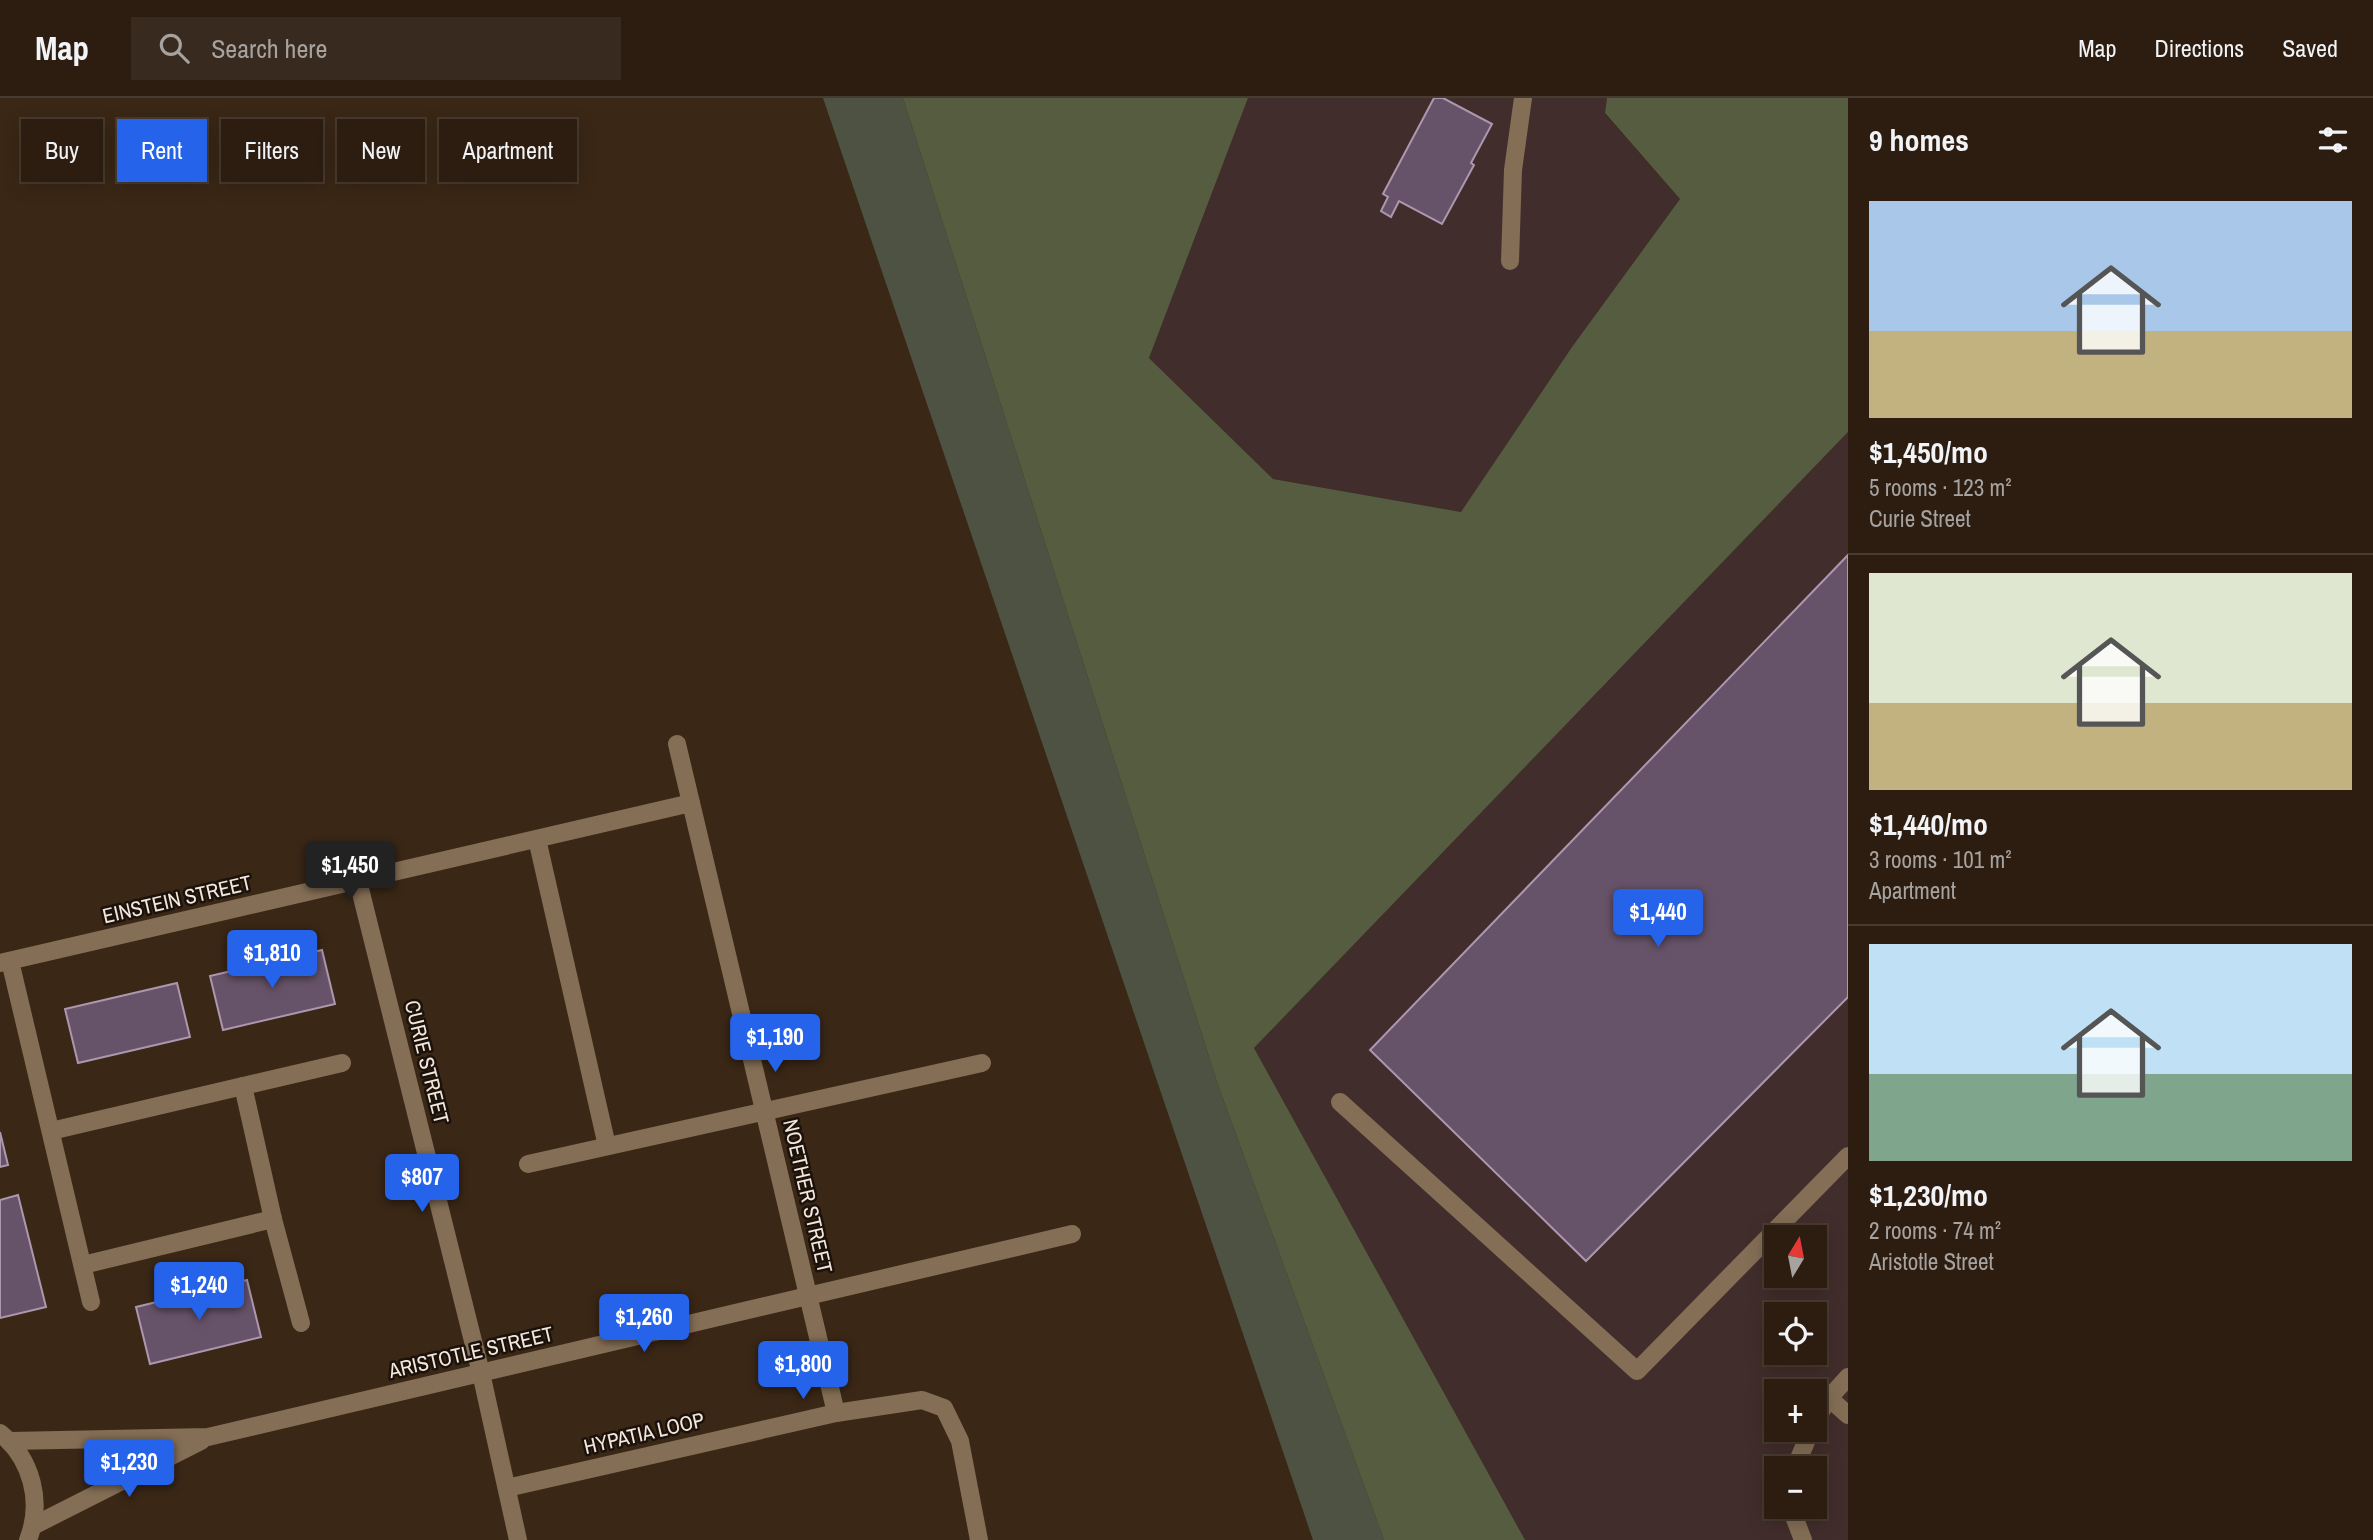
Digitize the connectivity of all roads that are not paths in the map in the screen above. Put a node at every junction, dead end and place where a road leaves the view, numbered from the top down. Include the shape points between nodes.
1 (1523, 98) edge
2 (1510, 261) dead end
3 (677, 744) dead end
4 (691, 803) junction
5 (537, 839) junction
6 (359, 880) junction
7 (5, 962) edge
8 (342, 1063) dead end
9 (982, 1063) dead end
10 (243, 1086) junction
11 (1340, 1102) dead end
12 (765, 1111) junction
13 (51, 1131) junction
14 (607, 1146) junction
15 (1848, 1156) edge
16 (528, 1164) dead end
17 (273, 1219) junction
18 (1072, 1234) dead end
19 (83, 1265) junction
20 (809, 1296) junction
21 (91, 1302) dead end
22 (301, 1323) dead end
23 (481, 1373) junction
24 (1848, 1377) edge
25 (1829, 1398) junction
26 (1827, 1401) edge
27 (836, 1413) junction
28 (1848, 1415) edge
29 (5, 1437) edge
30 (208, 1437) junction
31 (507, 1488) junction
32 (1795, 1519) edge
33 (30, 1533) edge
34 (519, 1540) edge
35 (979, 1540) edge
36 (1803, 1540) edge

1 - 2 street via 1513,170
3 - 4 street, NOETHER STREET
4 - 5 street, EINSTEIN STREET
4 - 12 street, NOETHER STREET
5 - 6 street, EINSTEIN STREET
5 - 14 street
6 - 7 street, EINSTEIN STREET
6 - 23 street, CURIE STREET
7 - 13 street
8 - 10 street
9 - 12 street
10 - 13 street
10 - 17 street
11 - 15 street via 1637,1371
12 - 14 street
12 - 20 street, NOETHER STREET
13 - 19 street
14 - 16 street
17 - 19 street
17 - 22 street
18 - 20 street, ARISTOTLE STREET
19 - 21 street
20 - 23 street, ARISTOTLE STREET
20 - 27 street, NOETHER STREET
23 - 30 street, ARISTOTLE STREET
23 - 31 street, CURIE STREET
24 - 25 street
25 - 26 street
25 - 28 street
27 - 31 street, HYPATIA LOOP
27 - 35 street, HYPATIA LOOP via 922,1400 944,1408 960,1441
29 - 30 street, ARISTOTLE STREET
29 - 33 street via 27,1466 33,1486
30 - 33 street, ARISTOTLE STREET
31 - 34 street, CURIE STREET
32 - 36 street

